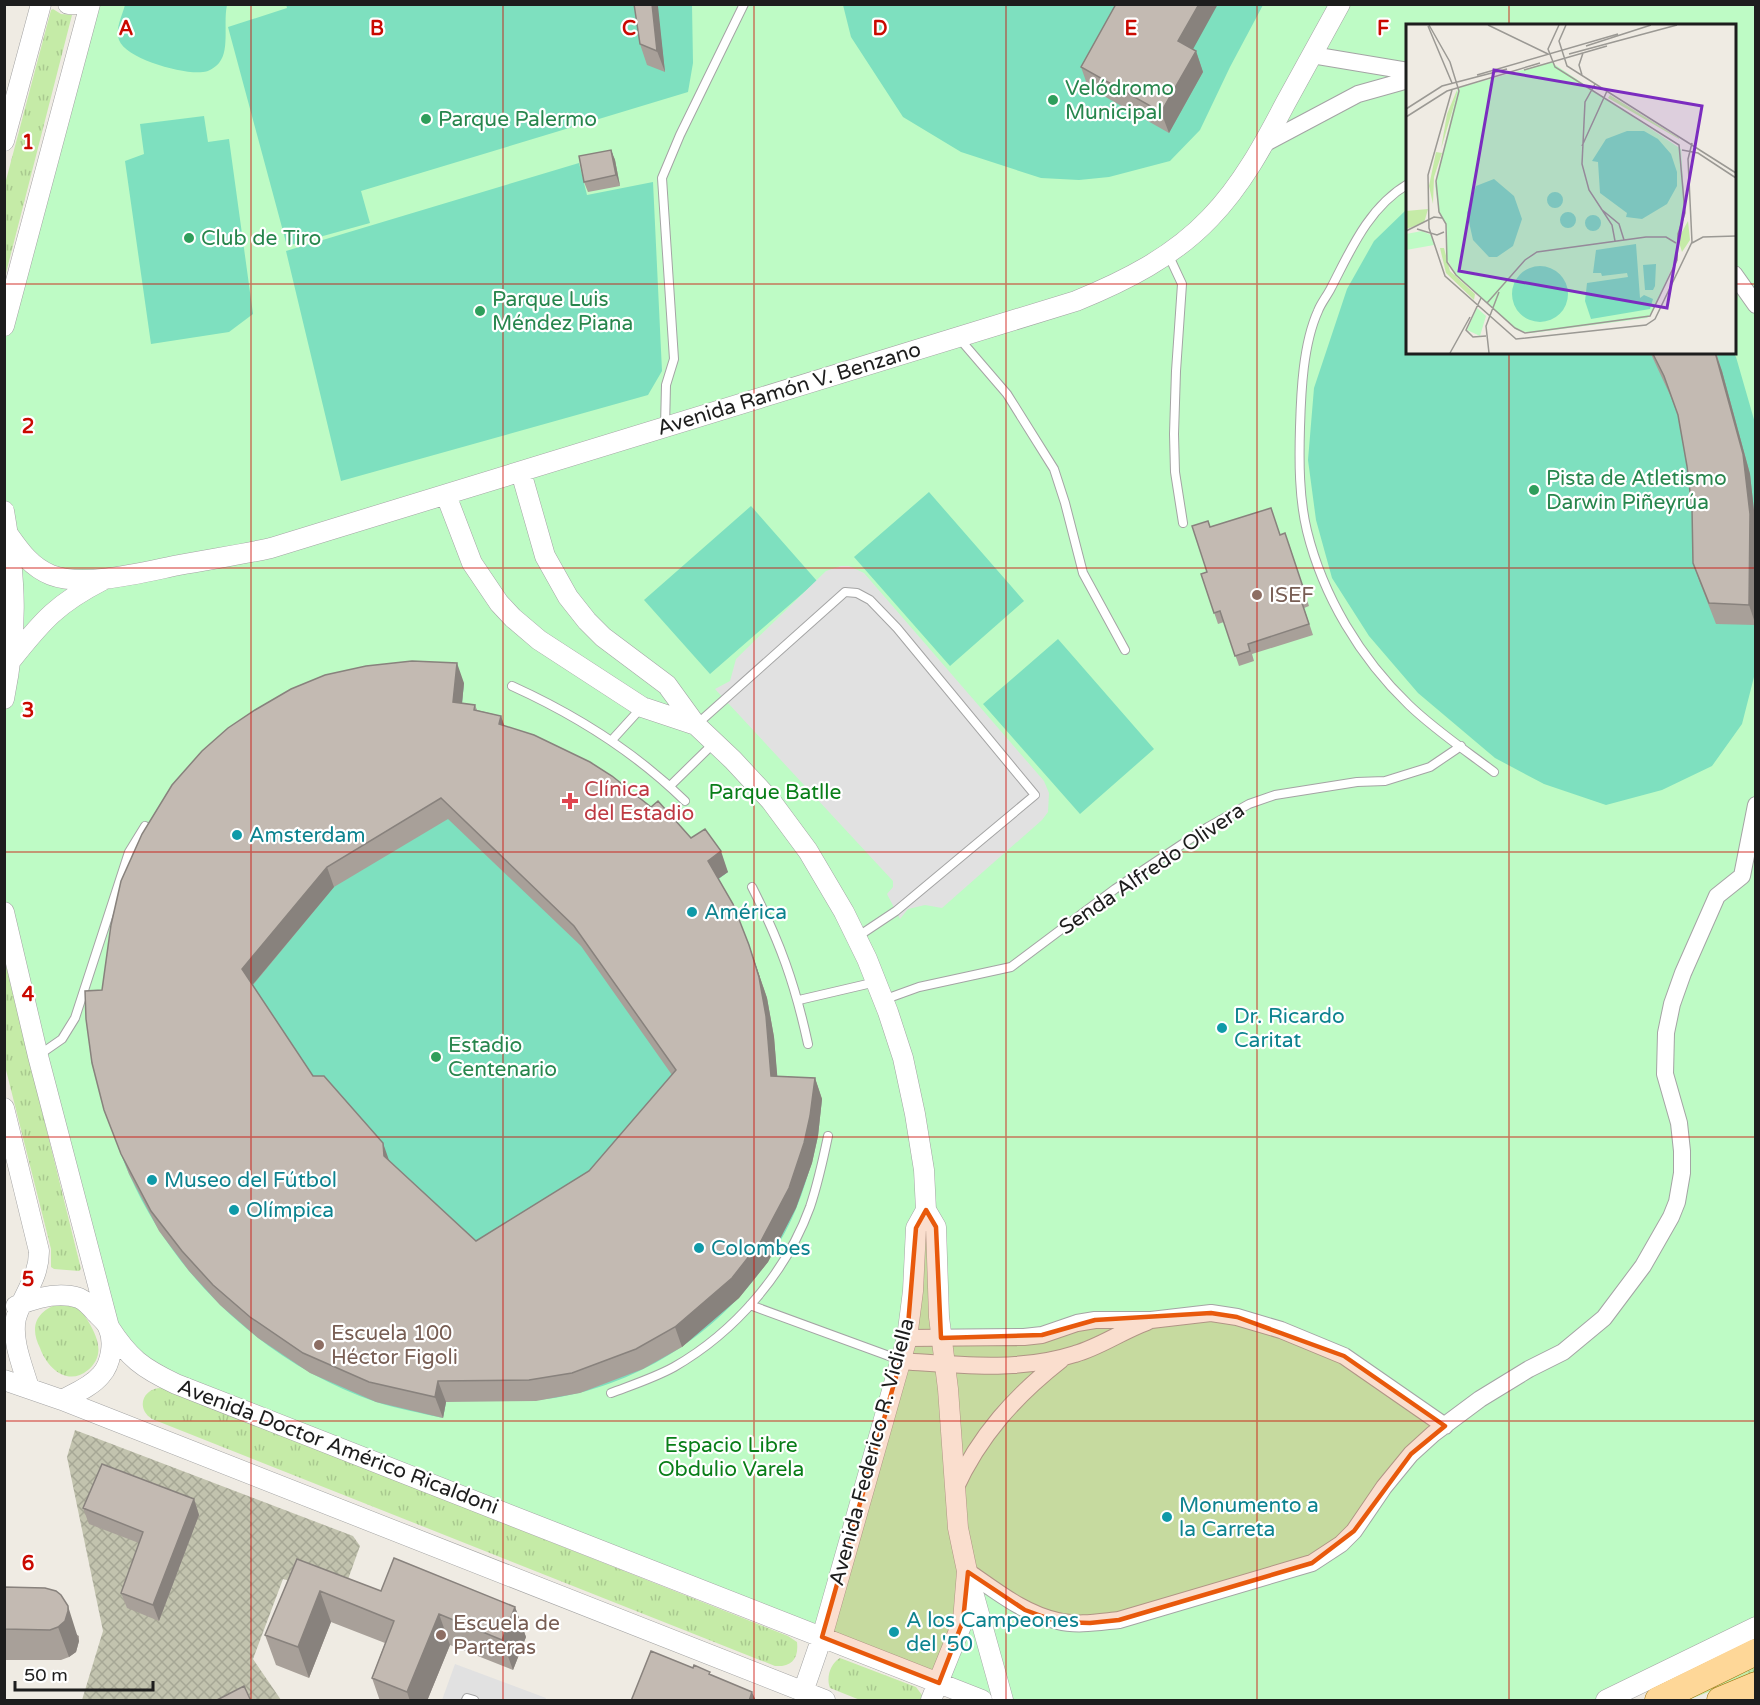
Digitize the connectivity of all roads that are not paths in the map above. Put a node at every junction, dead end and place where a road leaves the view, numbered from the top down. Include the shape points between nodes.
1 (41, 4) edge
2 (68, 4) edge
3 (79, 4) edge
4 (90, 4) edge
5 (744, 4) edge
6 (1340, 4) edge
7 (1312, 55) junction
8 (1406, 70) edge
9 (1406, 80) edge
10 (4, 141) edge
11 (1264, 144) junction
12 (1406, 185) edge
13 (1168, 254) junction
14 (1736, 277) edge
15 (1755, 305) edge
16 (4, 326) edge
17 (958, 337) junction
18 (665, 427) junction
19 (521, 472) junction
20 (446, 495) junction
21 (4, 511) edge
22 (1183, 524) dead end
23 (8, 534) junction
24 (105, 579) junction
25 (1125, 650) dead end
26 (12, 659) junction
27 (512, 686) dead end
28 (4, 699) edge
29 (642, 707) junction
30 (696, 725) junction
31 (612, 740) junction
32 (715, 741) junction
33 (1461, 746) junction
34 (1494, 772) dead end
35 (670, 786) junction
36 (685, 801) dead end
37 (1755, 805) edge
38 (145, 826) edge
39 (752, 887) dead end
40 (4, 912) edge
41 (857, 938) junction
42 (880, 991) junction
43 (799, 1000) junction
44 (808, 1044) dead end
45 (38, 1056) junction
46 (4, 1108) edge
47 (828, 1136) dead end
48 (926, 1210) junction
49 (750, 1305) junction
50 (13, 1308) edge
51 (1150, 1320) junction
52 (109, 1327) junction
53 (907, 1338) junction
54 (941, 1338) junction
55 (1064, 1357) junction
56 (901, 1361) junction
57 (945, 1364) junction
58 (4, 1380) edge
59 (29, 1388) junction
60 (611, 1393) dead end
61 (62, 1400) junction
62 (1445, 1425) junction
63 (955, 1490) junction
64 (967, 1572) junction
65 (1755, 1627) edge
66 (822, 1637) junction
67 (1755, 1652) edge
68 (1755, 1685) edge
69 (803, 1692) junction
70 (935, 1692) edge
71 (466, 1701) edge
72 (474, 1701) edge
73 (825, 1701) edge
74 (982, 1701) edge
75 (1003, 1701) edge
76 (1606, 1701) edge
77 (1658, 1701) edge
78 (1720, 1701) edge

1 - 10 street
2 - 3 street
4 - 16 street
5 - 18 lane via 662,178 674,359 666,385
6 - 7 street, Avenida Ramón V. Benzano
7 - 8 street
7 - 11 street, Avenida Ramón V. Benzano
9 - 11 street via 1358,94
11 - 13 street, Avenida Ramón V. Benzano via 1211,218
12 - 33 lane via 1375,212 1354,241 1317,313 1304,369 1299,460 1302,499 1322,579 1351,634 1385,681 1431,725
13 - 17 street, Avenida Ramón V. Benzano via 1142,272 1076,301
13 - 22 lane via 1182,284 1174,434
14 - 15 street
17 - 18 street, Avenida Ramón V. Benzano
17 - 25 lane via 1006,394 1054,469 1083,573
18 - 19 street, Avenida Ramón V. Benzano
19 - 20 street, Avenida Ramón V. Benzano
19 - 30 street, Avenida Federico R. Vidiella via 545,556 568,597 603,637 668,685
20 - 24 street, Avenida Ramón V. Benzano via 270,548
20 - 29 street, Avenida Federico R. Vidiella via 472,563 499,603 538,640
21 - 23 street
23 - 24 street, Avenida Ramón V. Benzano via 40,570 63,578
23 - 26 street via 15,582
24 - 26 street, Avenida Ramón V. Benzano via 58,607
26 - 28 street
27 - 31 lane
29 - 30 street, Avenida Federico R. Vidiella
29 - 31 lane
30 - 32 street, Avenida Federico R. Vidiella
30 - 41 lane via 845,592 857,593 870,600 897,628 1035,795 896,911
31 - 35 lane
32 - 35 lane
32 - 41 street, Avenida Federico R. Vidiella via 771,801 808,851
33 - 34 lane
33 - 42 lane, Senda Alfredo Olivera via 1430,768 1385,781 1275,795 1250,804 1115,889 1011,967 919,987
35 - 36 lane
37 - 62 street via 1742,876 1717,896 1683,973 1666,1033 1665,1074 1679,1123 1682,1151 1682,1173 1671,1217 1642,1266 1604,1317 1563,1352 1480,1399
38 - 45 lane via 129,852 75,1018 62,1039
39 - 43 lane via 775,932
40 - 45 street, Avenida Doctor Américo Ricaldoni
41 - 42 street, Avenida Federico R. Vidiella
42 - 43 lane, Senda Alfredo Olivera
42 - 48 street, Avenida Federico R. Vidiella via 903,1058 915,1114
43 - 44 lane
45 - 52 street, Avenida Doctor Américo Ricaldoni
46 - 50 street via 39,1251 37,1271
47 - 49 lane via 821,1173 794,1243
48 - 53 street, Avenida Federico R. Vidiella via 916,1228
48 - 54 street, Avenida Federico R. Vidiella via 936,1227
49 - 56 lane
49 - 60 lane via 727,1329 673,1368
50 - 52 street via 56,1295 78,1298
50 - 59 street via 15,1334
51 - 54 street via 1095,1320 1024,1337
51 - 55 street
51 - 62 street via 1211,1313 1281,1330 1344,1356
52 - 61 street via 110,1357 103,1373
52 - 66 street, Avenida Doctor Américo Ricaldoni via 129,1355 147,1370 176,1384
53 - 54 street
53 - 56 street, Avenida Federico R. Vidiella
54 - 57 street, Avenida Federico R. Vidiella
55 - 57 street via 1024,1365
55 - 63 street via 1004,1412 966,1465
56 - 57 street
56 - 66 street, Avenida Federico R. Vidiella
57 - 63 street, Avenida Federico R. Vidiella
58 - 59 street
59 - 61 street
61 - 69 street
62 - 64 street via 1411,1454 1354,1531 1312,1563 1119,1620 1090,1623 1058,1622 1025,1610
63 - 64 street, Avenida Federico R. Vidiella
64 - 70 street, Avenida Federico R. Vidiella via 963,1621
64 - 75 street, Avenida Federico R. Vidiella
65 - 76 street
66 - 69 street, Avenida Federico R. Vidiella
66 - 70 street, Avenida Doctor Américo Ricaldoni
67 - 77 main road
68 - 78 main road
69 - 73 street
70 - 74 street, Avenida Doctor Américo Ricaldoni
71 - 72 lane

